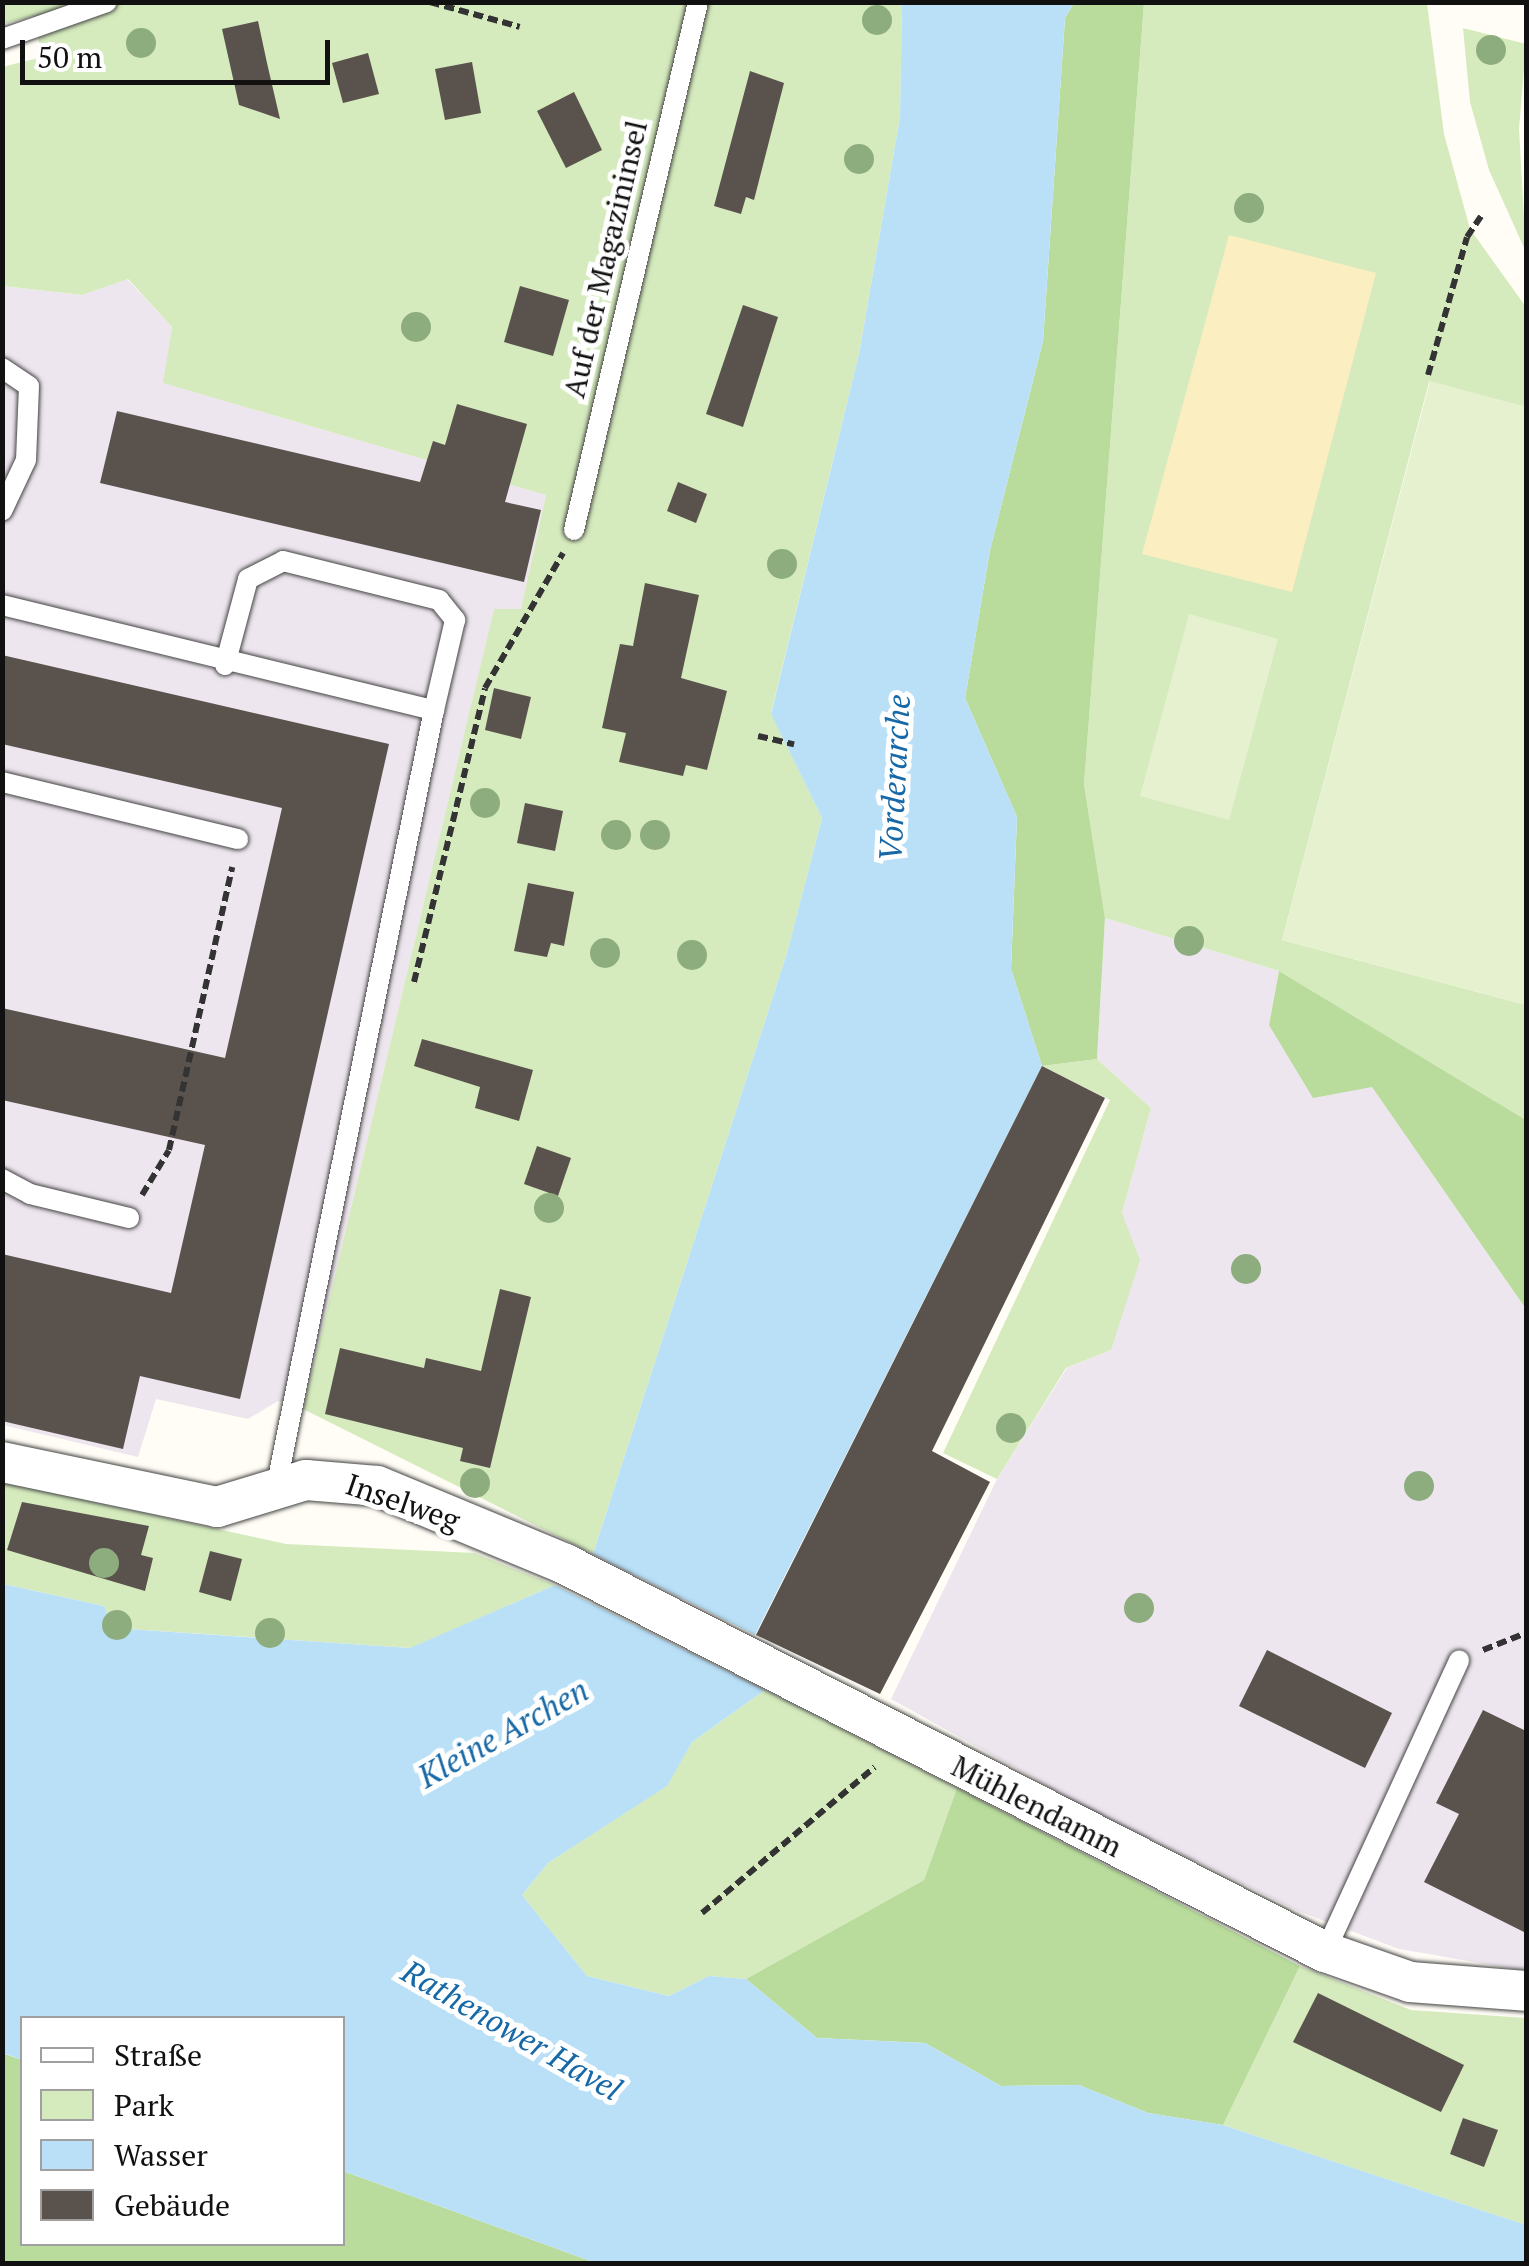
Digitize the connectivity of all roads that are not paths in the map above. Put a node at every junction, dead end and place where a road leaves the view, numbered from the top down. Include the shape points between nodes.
1 (106, 2) edge
2 (698, 2) edge
3 (2, 40) edge
4 (2, 368) edge
5 (2, 511) edge
6 (574, 530) road end
7 (2, 605) edge
8 (225, 665) junction
9 (434, 710) junction
10 (2, 782) edge
11 (238, 839) road end
12 (2, 1178) edge
13 (129, 1218) road end
14 (2, 1462) edge
15 (275, 1494) junction
16 (565, 1564) joint
17 (1459, 1660) road end
18 (1325, 1952) junction
19 (1526, 1991) edge

1 - 3 lane
2 - 6 lane, Auf der Magazininsel
4 - 5 lane via 29,386 26,460
7 - 8 lane
8 - 9 lane
8 - 9 lane via 248,579 284,561 439,600 456,620
9 - 15 lane
10 - 11 lane
12 - 13 lane via 30,1194
14 - 15 street, Inselweg via 217,1507
15 - 16 street, Inselweg via 306,1480 377,1486
16 - 18 street, Mühlendamm
17 - 18 lane
18 - 19 street, Mühlendamm via 1410,1982

